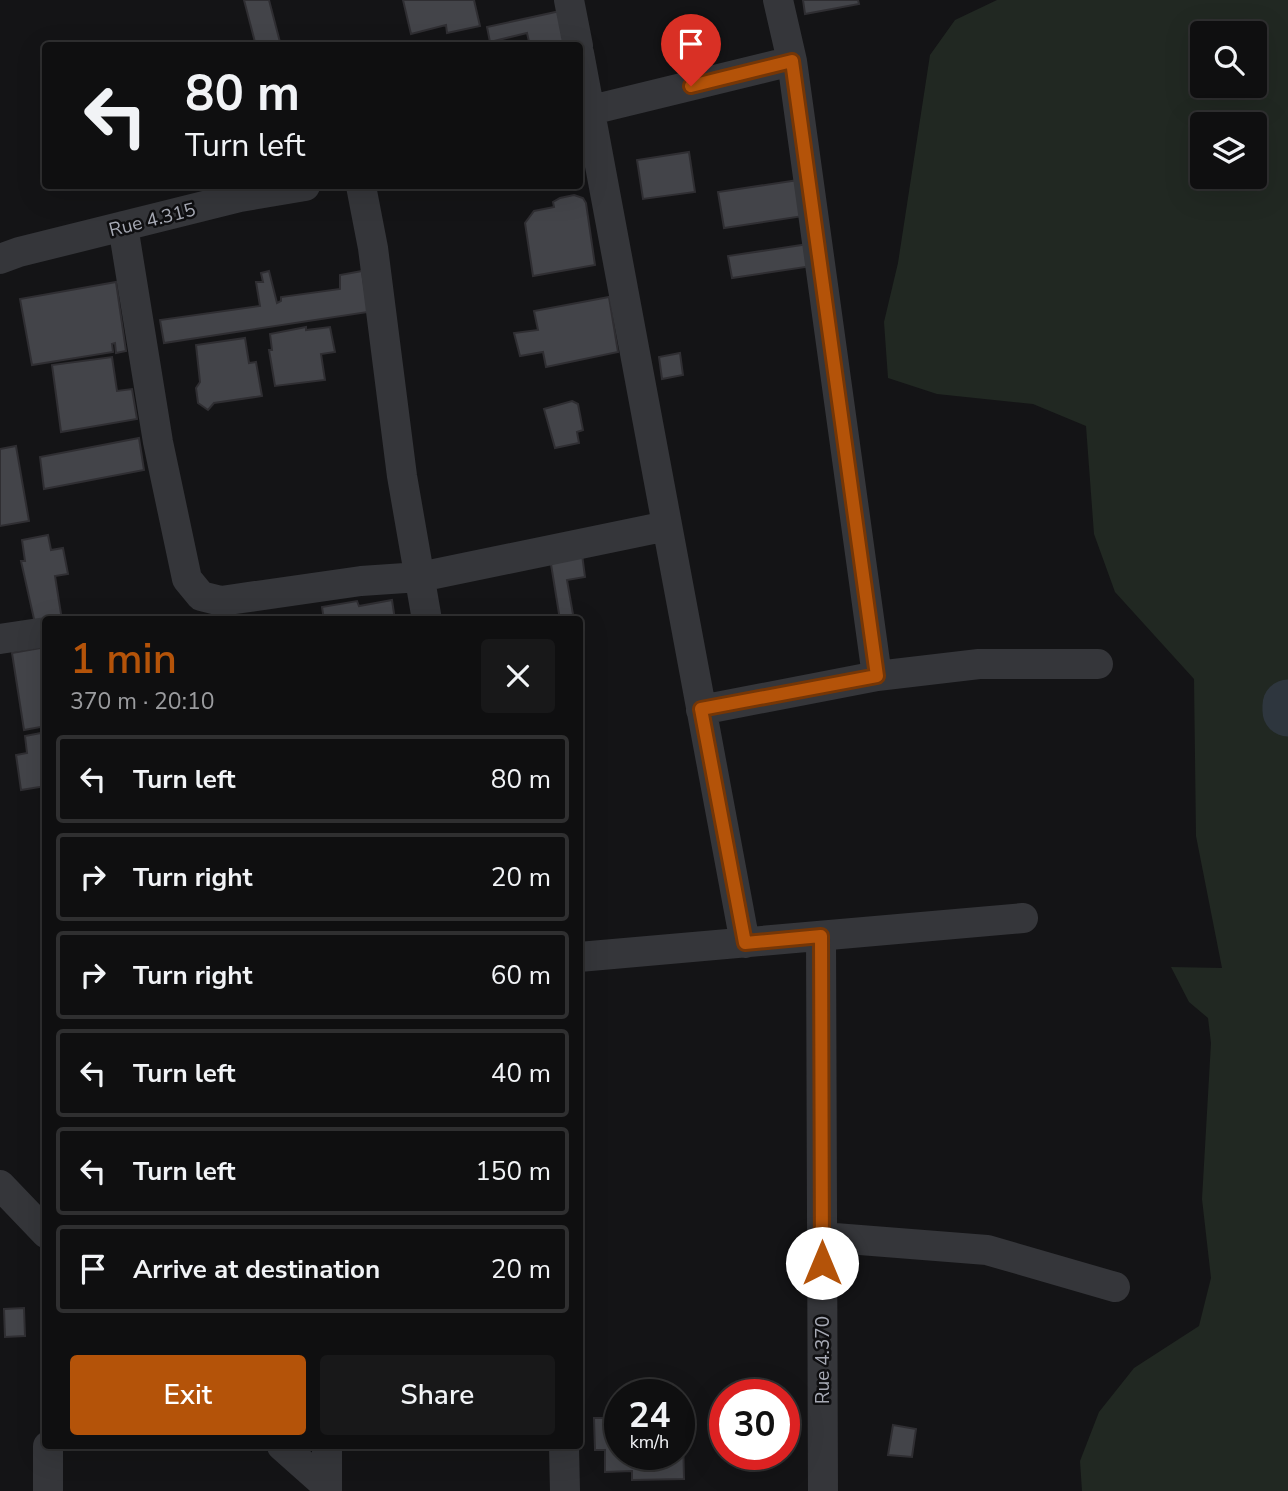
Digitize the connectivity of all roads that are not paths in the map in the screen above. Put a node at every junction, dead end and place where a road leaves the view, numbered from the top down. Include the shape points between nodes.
1 (569, 0) edge
2 (778, 0) edge
3 (577, 42) edge
4 (792, 61) junction
5 (584, 111) edge
6 (287, 189) edge
7 (362, 189) edge
8 (124, 226) junction
9 (0, 259) edge
10 (667, 526) junction
11 (420, 576) junction
12 (426, 616) edge
13 (42, 633) edge
14 (0, 639) edge
15 (1098, 664) dead end
16 (877, 676) junction
17 (701, 709) junction
18 (1023, 918) dead end
19 (821, 936) junction
20 (745, 943) junction
21 (583, 957) edge
22 (0, 1185) edge
23 (42, 1229) edge
24 (822, 1237) junction
25 (1115, 1287) dead end
26 (48, 1449) edge
27 (285, 1449) edge
28 (327, 1449) edge
29 (564, 1449) edge
30 (327, 1488) edge
31 (48, 1491) edge
32 (565, 1491) edge
33 (823, 1491) edge

1 - 3 street
2 - 4 street
4 - 5 street
4 - 16 street
5 - 10 street
6 - 8 street, Rue 4.315
7 - 11 street
8 - 9 street, Rue 4.315
8 - 11 street via 161,455 187,579 201,596 221,601
10 - 11 street
10 - 17 street
11 - 12 street
13 - 14 street
15 - 16 street via 979,664
16 - 17 street
17 - 20 street
18 - 19 street
19 - 20 street
19 - 24 street, Rue 4.370
20 - 21 street
22 - 23 street
24 - 25 street via 987,1250
24 - 33 street, Rue 4.370
26 - 31 street
27 - 30 street
28 - 30 street
29 - 32 street

